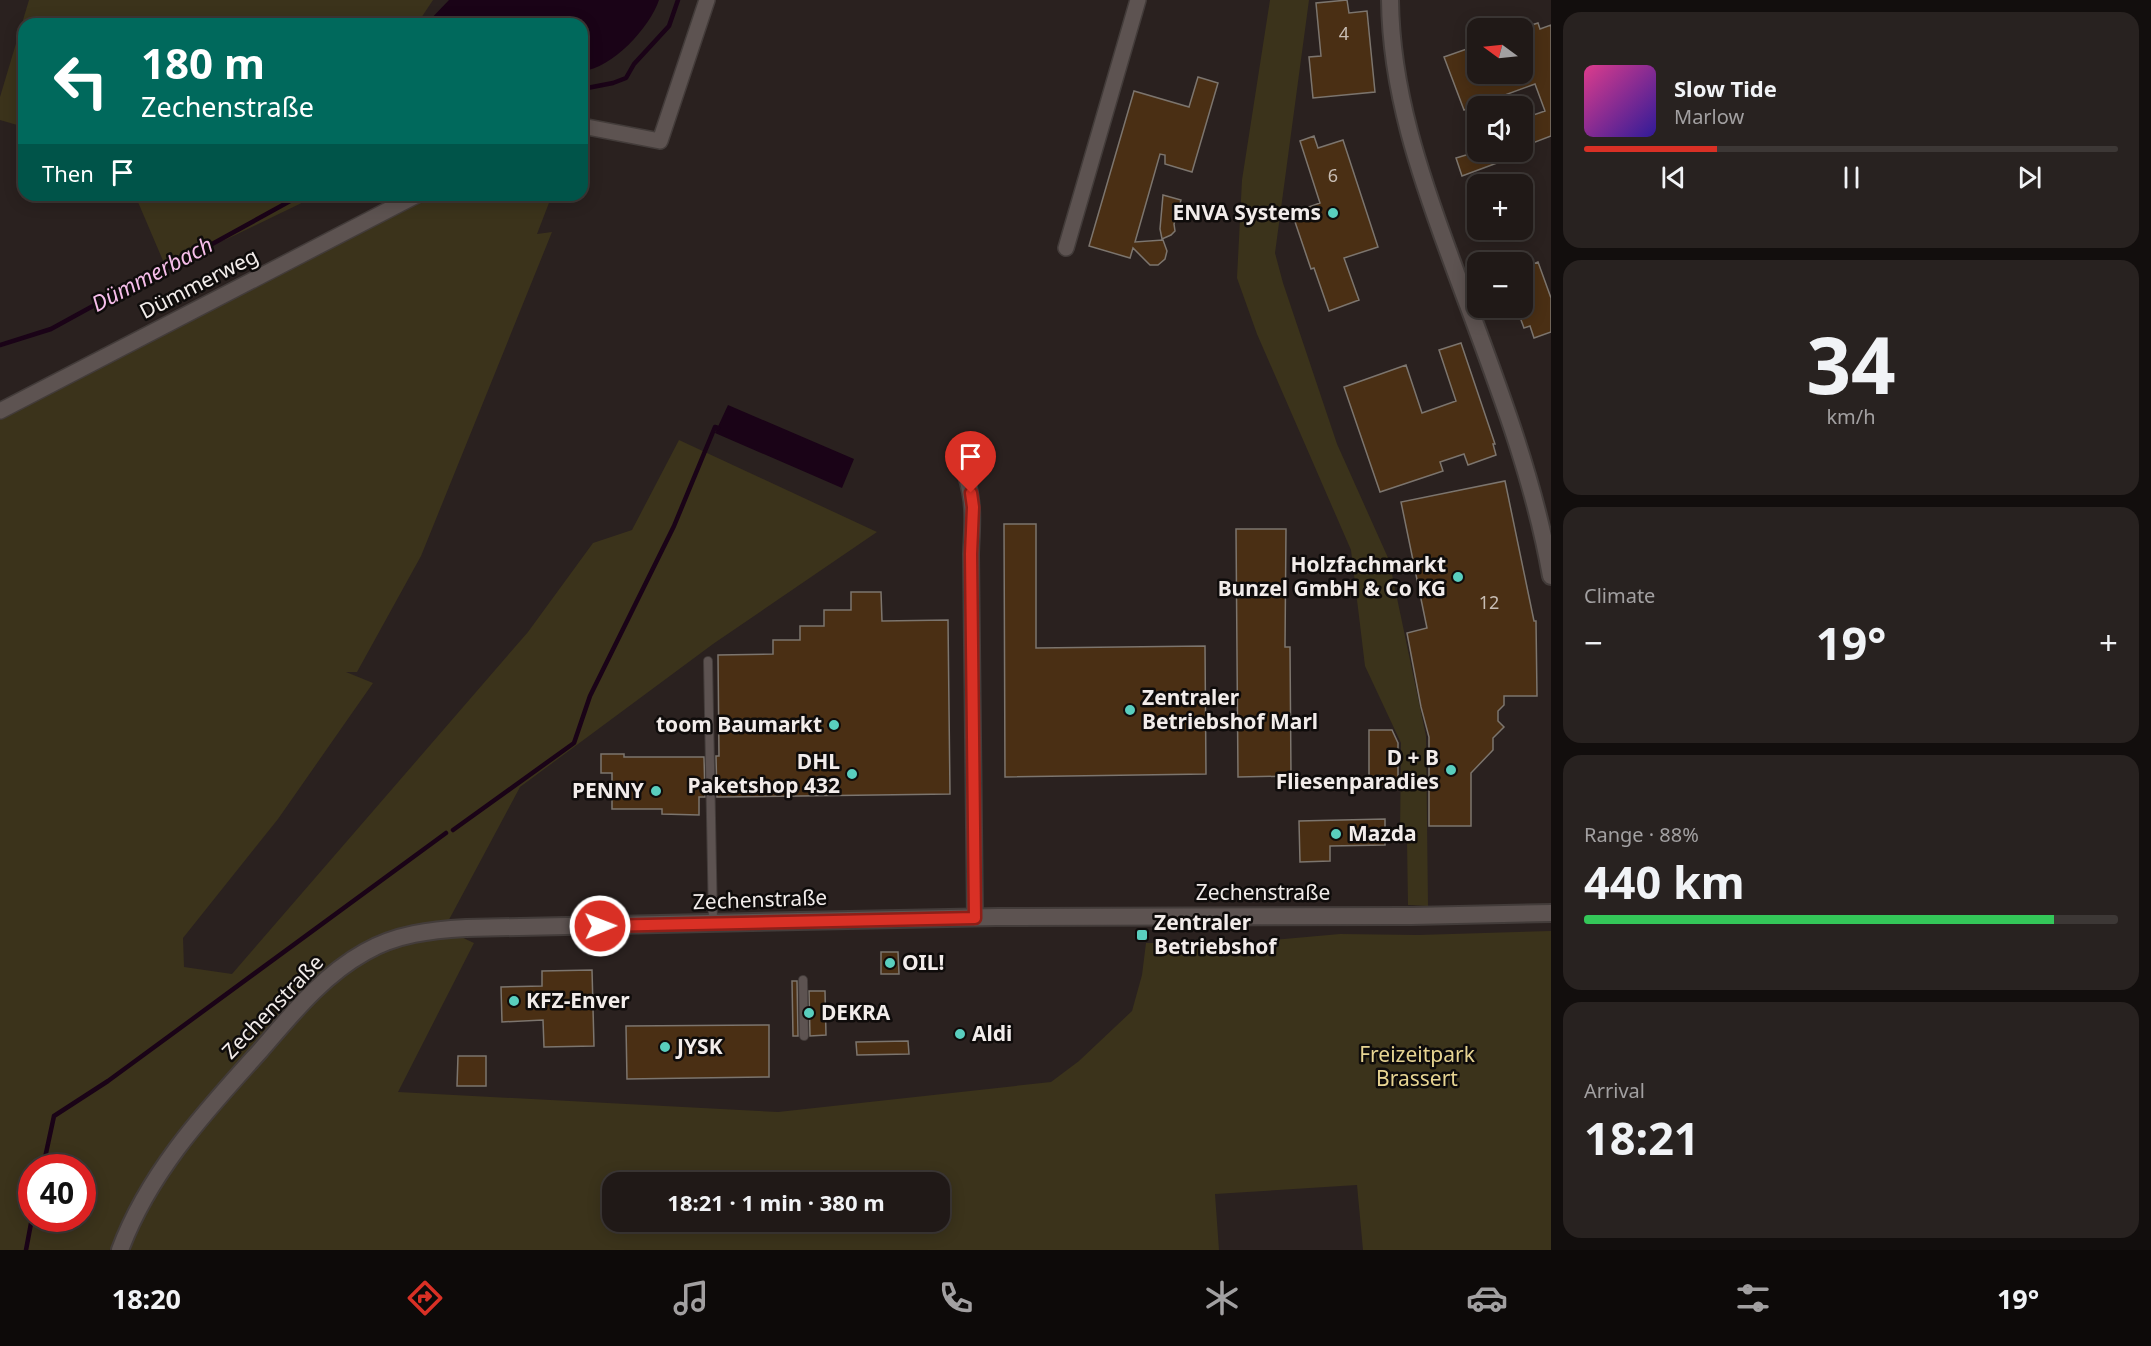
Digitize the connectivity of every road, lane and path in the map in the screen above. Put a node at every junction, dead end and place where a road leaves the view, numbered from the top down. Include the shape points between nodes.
1 (707, 0) edge
2 (1138, 0) edge
3 (1390, 0) edge
4 (588, 127) edge
5 (405, 201) edge
6 (1066, 248) dead end
7 (0, 411) edge
8 (966, 476) dead end
9 (1551, 576) edge
10 (708, 661) dead end
11 (1551, 912) edge
12 (975, 918) junction
13 (713, 924) junction
14 (803, 980) dead end
15 (804, 1036) dead end
16 (120, 1250) edge

1 - 4 street via 660,141
2 - 6 street
3 - 9 street via 1395,69 1410,142 1522,460
5 - 7 street, Dümmerweg
8 - 12 street via 973,496
10 - 13 lane
11 - 12 street, Zechenstraße
12 - 13 street, Zechenstraße
13 - 16 street, Zechenstraße via 444,929 401,937 367,951 315,989 198,1120 156,1178
14 - 15 lane

